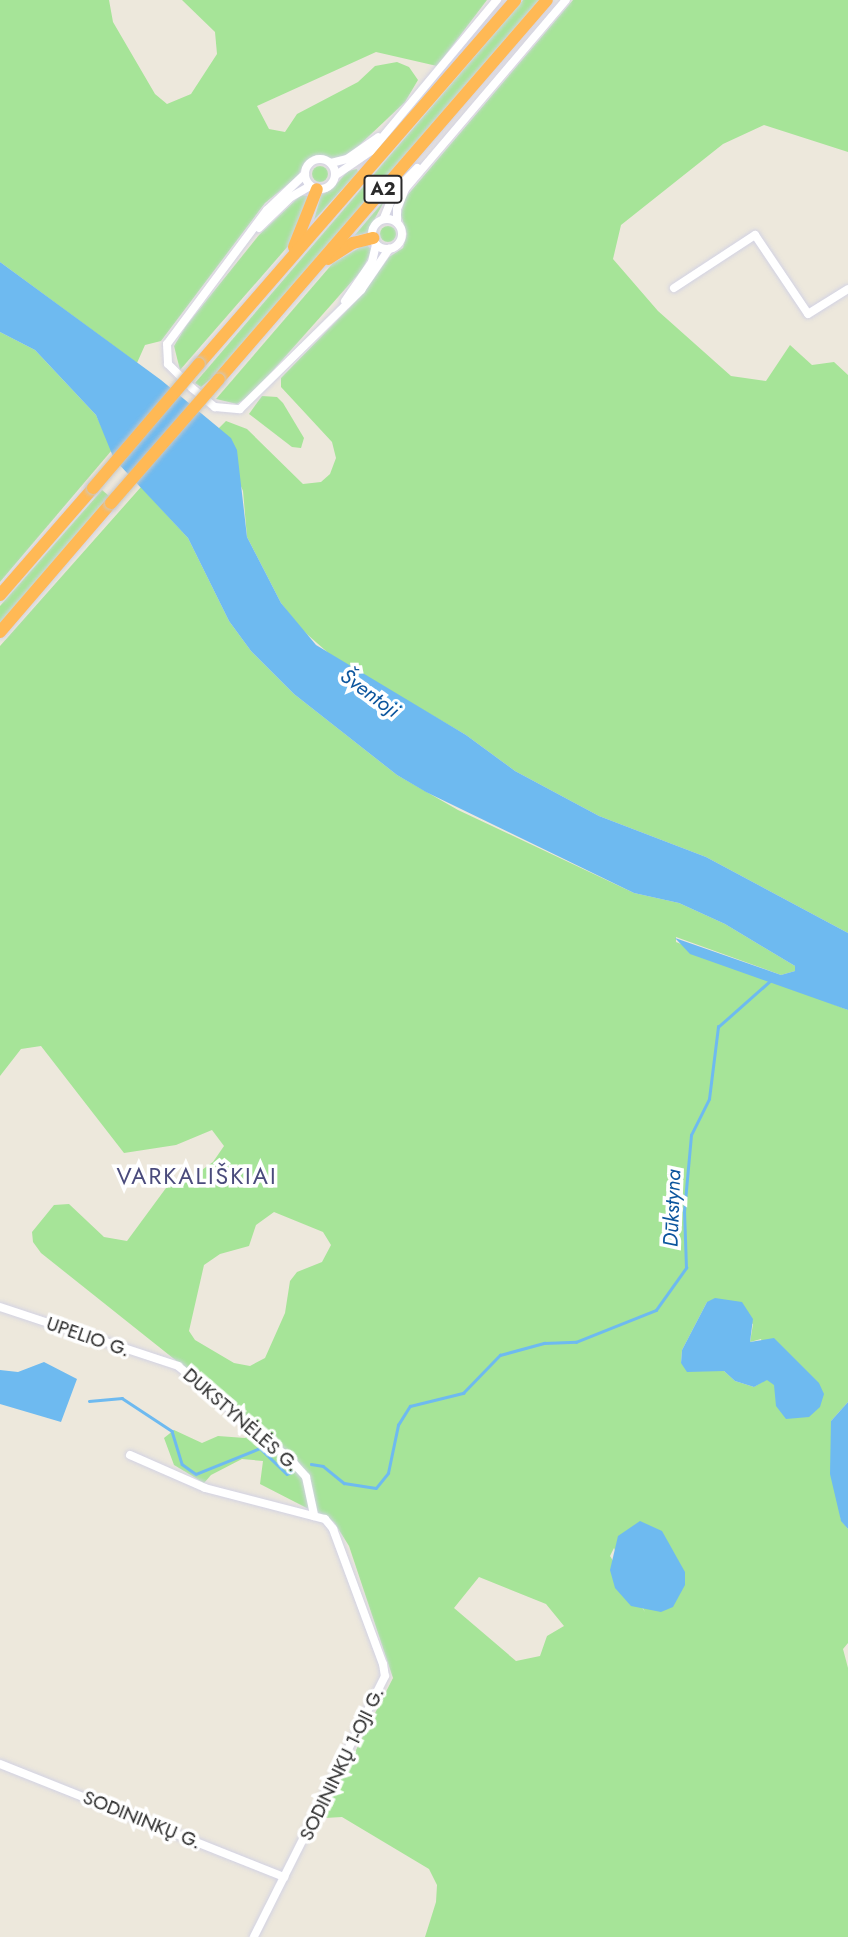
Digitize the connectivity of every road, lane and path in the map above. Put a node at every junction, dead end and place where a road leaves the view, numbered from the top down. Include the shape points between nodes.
1 (497, 0) edge
2 (514, 0) edge
3 (547, 0) edge
4 (566, 0) edge
5 (393, 123) junction
6 (430, 157) junction
7 (331, 163) junction
8 (305, 174) junction
9 (336, 175) junction
10 (314, 188) junction
11 (384, 218) junction
12 (397, 222) junction
13 (256, 230) junction
14 (374, 241) junction
15 (389, 249) junction
16 (313, 270) junction
17 (279, 272) junction
18 (674, 288) dead end
19 (848, 289) edge
20 (341, 306) junction
21 (0, 595) edge
22 (0, 632) edge
23 (0, 1307) edge
24 (178, 1366) joint
25 (130, 1455) dead end
26 (313, 1516) junction
27 (0, 1764) edge
28 (284, 1877) junction
29 (254, 1937) edge

1 - 5 street
2 - 17 highway, A2
3 - 16 highway, A2
4 - 6 street
5 - 7 street via 363,149
5 - 9 street via 360,161
6 - 11 street via 395,191
6 - 12 street via 400,199
7 - 8 street via 312,161
7 - 9 street
8 - 10 street
8 - 13 street via 267,210
9 - 10 street via 331,185
10 - 13 street via 290,197
10 - 17 highway via 306,225
11 - 12 street
11 - 14 street via 374,226
12 - 15 street via 403,236
13 - 20 street via 167,344 168,364 192,388 215,407 240,409
14 - 15 street
14 - 16 highway via 353,243
14 - 20 street via 372,262
15 - 20 street via 361,290
16 - 22 highway, A2, bridge
17 - 21 highway, A2, bridge
18 - 19 street via 755,235 808,314
23 - 24 street, UPELIO G.
24 - 26 street, DUKSTYNĖLĖS G. via 290,1459 306,1477
25 - 26 street via 205,1488
26 - 28 street, SODININKŲ 1-OJI G. via 325,1519 333,1529 385,1676
27 - 28 street, SODININKŲ G.
28 - 29 street, SODININKŲ 1-OJI G.

